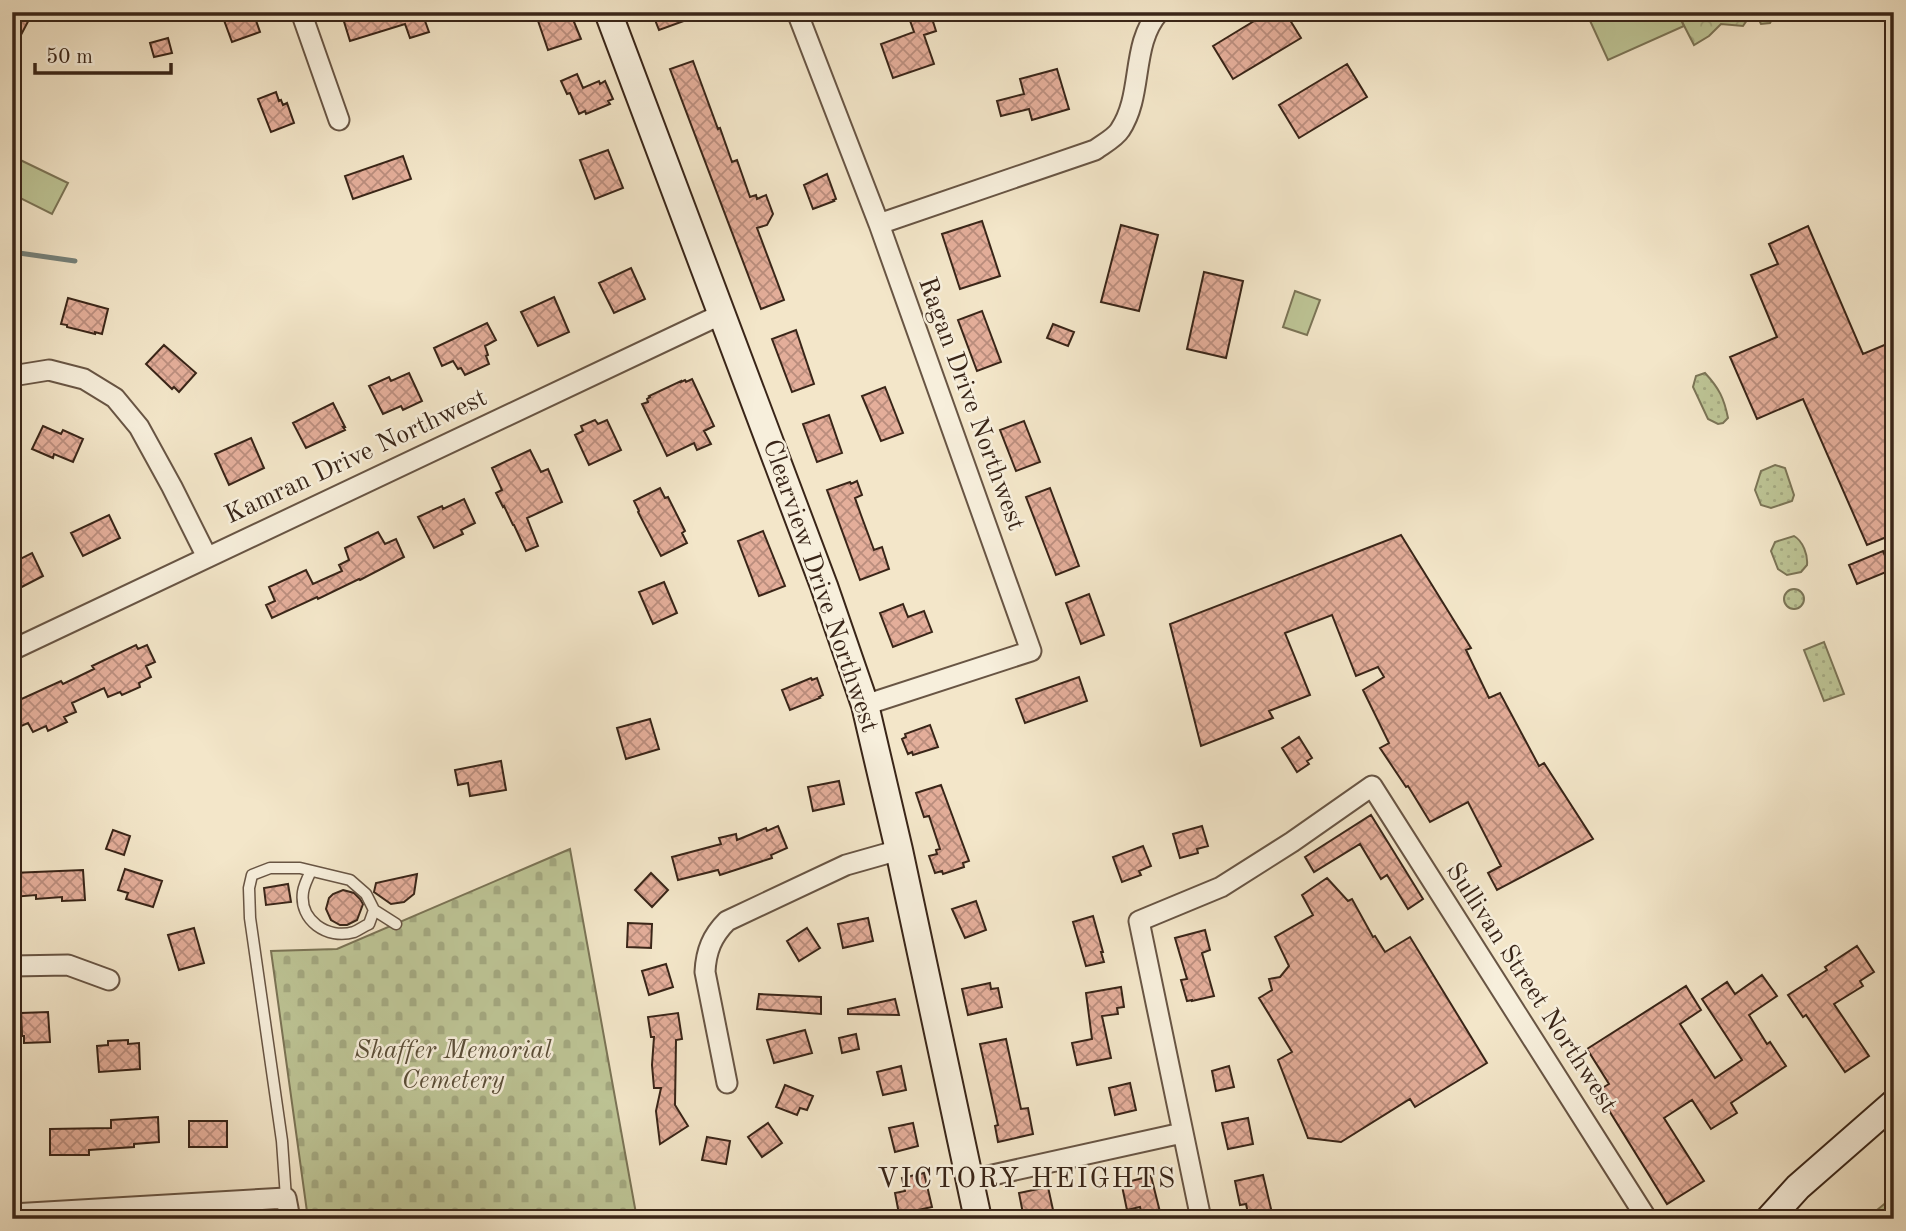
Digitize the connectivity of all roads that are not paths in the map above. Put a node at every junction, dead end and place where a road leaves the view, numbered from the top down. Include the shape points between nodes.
1 (301, 12) edge
2 (608, 12) edge
3 (797, 12) edge
4 (1159, 12) edge
5 (339, 120) dead end
6 (879, 224) junction
7 (723, 314) junction
8 (12, 376) edge
9 (206, 557) junction
10 (12, 650) edge
11 (865, 705) junction
12 (899, 850) junction
13 (311, 870) junction
14 (374, 910) junction
15 (396, 924) dead end
16 (12, 966) edge
17 (109, 980) dead end
18 (727, 1083) dead end
19 (1894, 1103) edge
20 (1182, 1133) junction
21 (970, 1180) junction
22 (286, 1198) junction
23 (12, 1214) edge
24 (290, 1219) edge
25 (978, 1219) edge
26 (1201, 1219) edge
27 (1647, 1219) edge
28 (1769, 1219) edge

1 - 5 street
2 - 7 street, Clearview Drive Northwest
3 - 6 street, Ragan Drive Northwest
4 - 6 street via 1141,45 1131,109 1119,132 1102,145
6 - 11 street, Ragan Drive Northwest via 1031,650
7 - 9 street, Kamran Drive Northwest
7 - 11 street, Clearview Drive Northwest
8 - 9 street via 50,370 84,379 115,398 139,428
9 - 10 street, Kamran Drive Northwest
11 - 12 street, Clearview Drive Northwest
12 - 18 street via 846,864 718,930 705,971
12 - 21 street, Clearview Drive Northwest
13 - 14 lane via 350,880 366,894
13 - 14 lane via 303,891 304,910 314,925 333,933 354,932 369,924
13 - 22 lane via 270,868 252,875 248,888
14 - 15 lane
16 - 17 street via 68,965
19 - 28 street via 1798,1187
20 - 21 street
20 - 26 street
20 - 27 street, Sullivan Street Northwest via 1139,921 1221,887 1372,786
21 - 25 street, Clearview Drive Northwest
22 - 23 street
22 - 24 street

